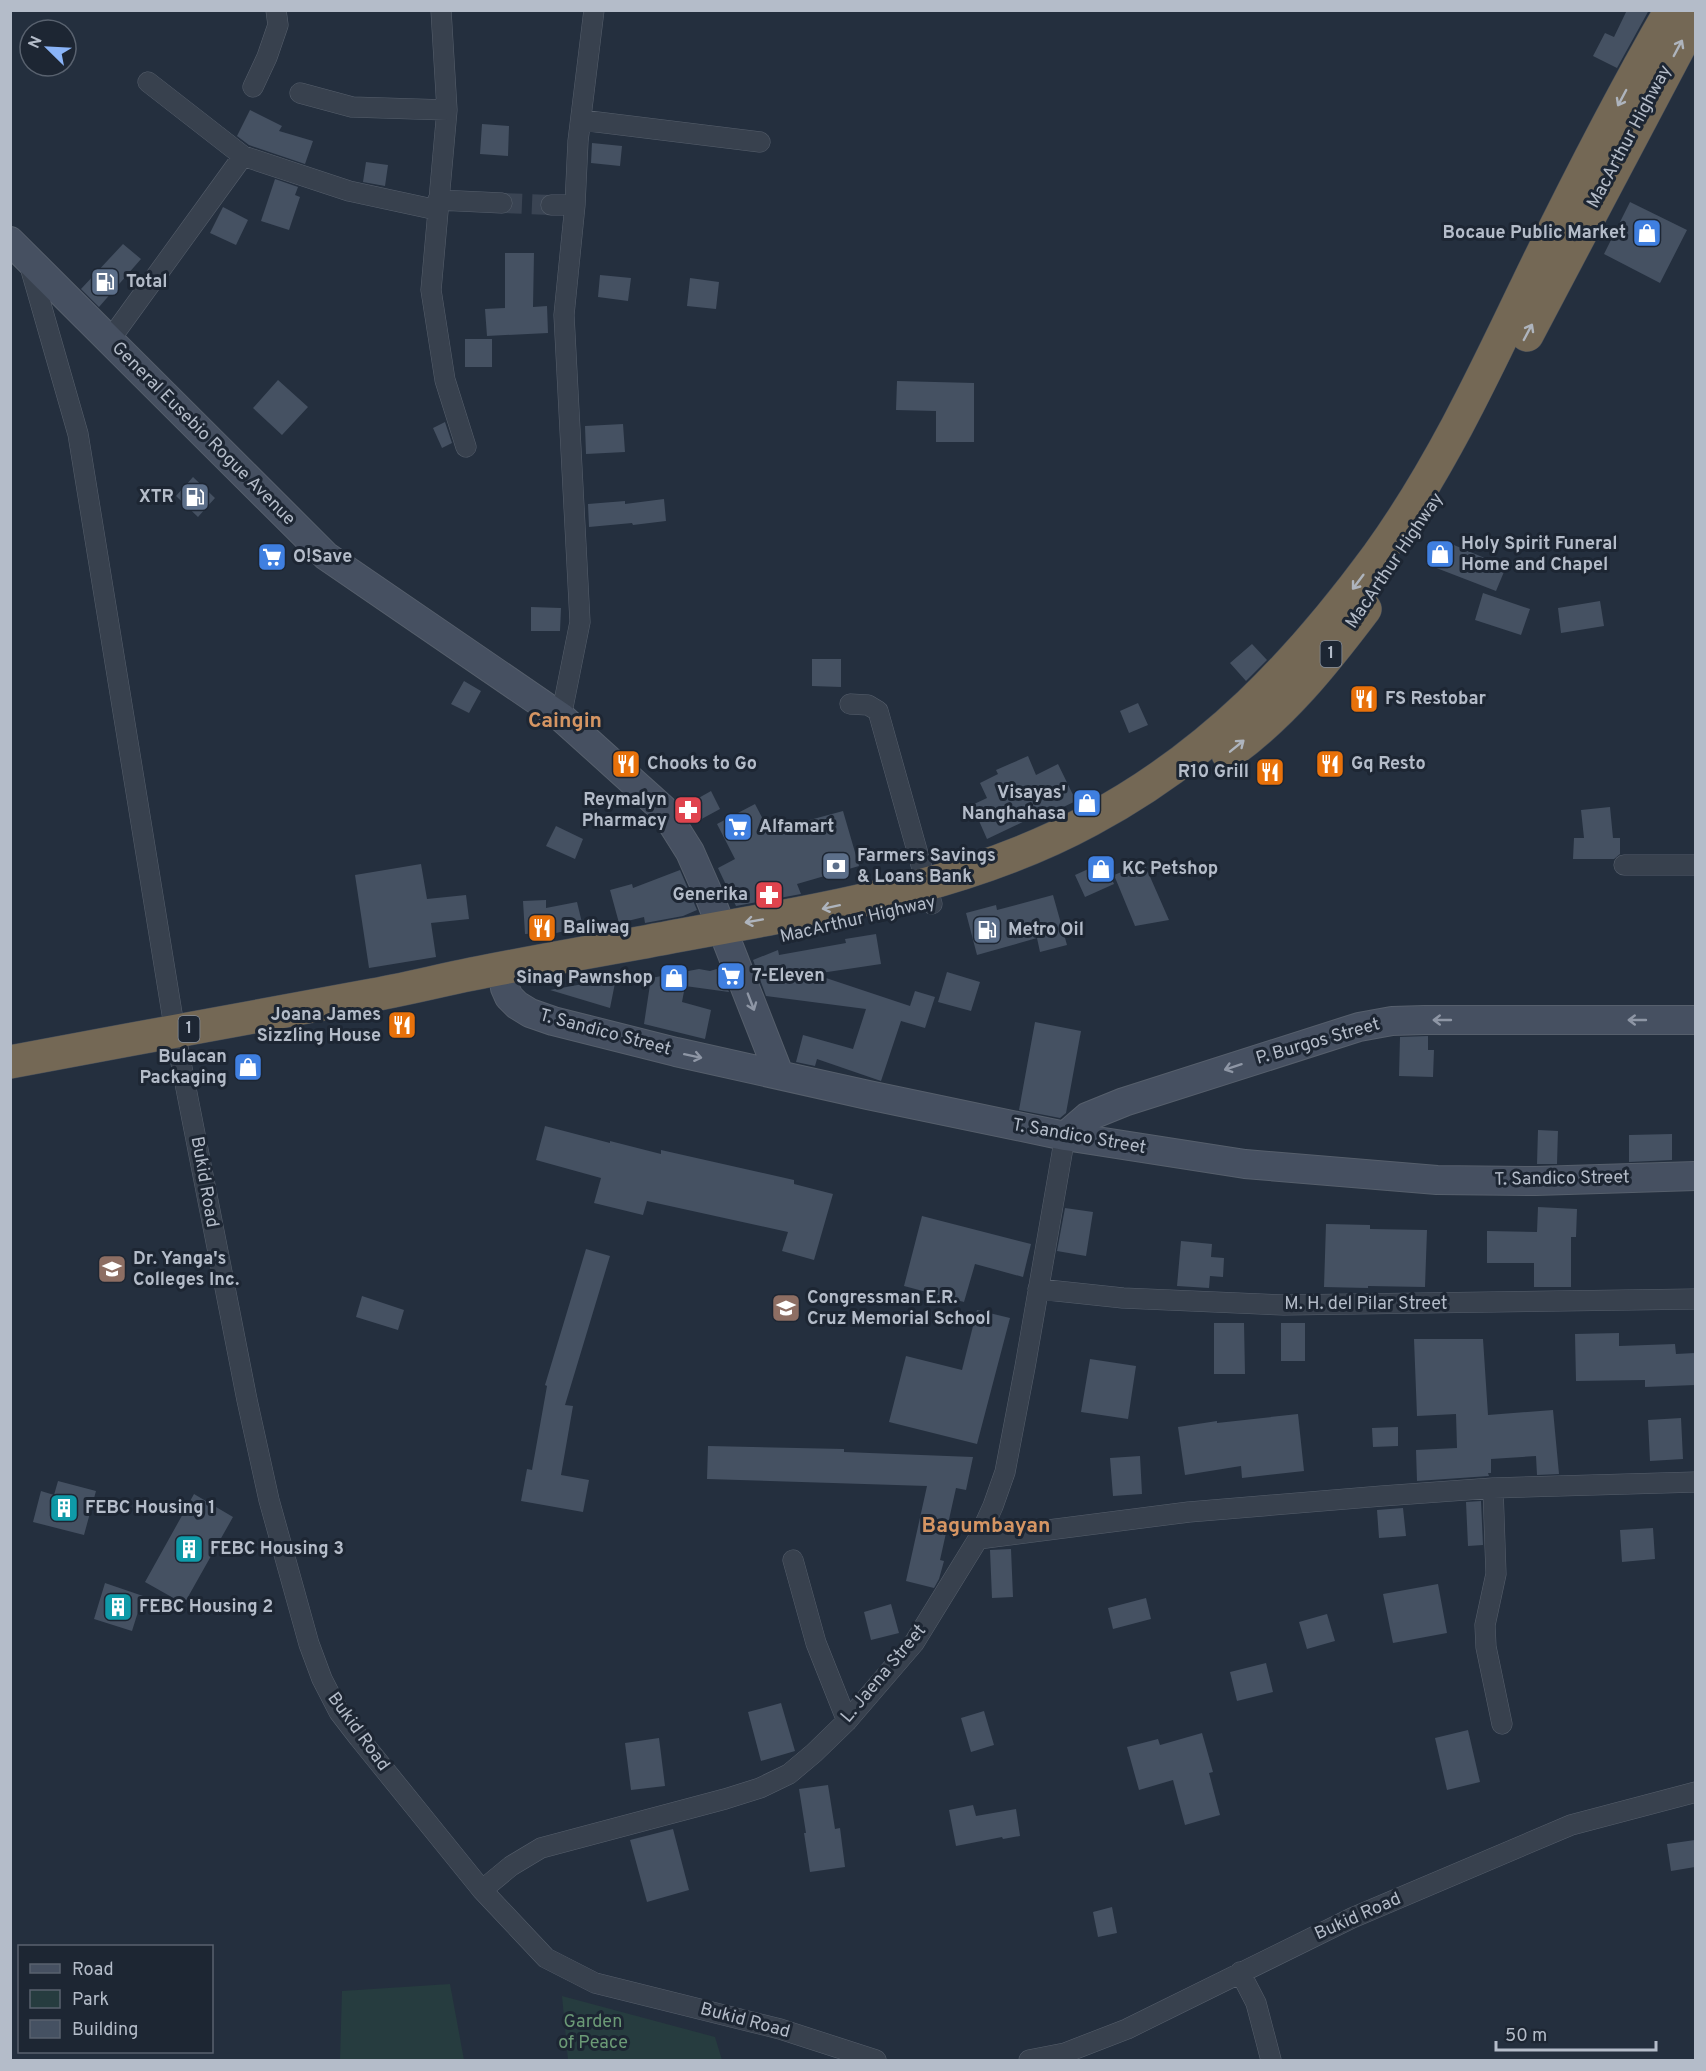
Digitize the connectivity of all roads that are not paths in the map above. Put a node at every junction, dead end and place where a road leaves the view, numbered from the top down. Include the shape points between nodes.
1 (276, 10) edge
2 (441, 10) edge
3 (594, 10) edge
4 (1671, 10) edge
5 (1695, 15) edge
6 (148, 82) dead end
7 (253, 87) dead end
8 (300, 93) dead end
9 (447, 110) junction
10 (581, 120) junction
11 (760, 142) dead end
12 (243, 156) junction
13 (502, 203) tunnel mouth
14 (438, 205) junction
15 (551, 205) tunnel mouth
16 (575, 205) junction
17 (19, 251) edge
18 (109, 341) junction
19 (466, 447) dead end
20 (850, 704) dead end
21 (561, 717) junction
22 (1624, 865) dead end
23 (1695, 865) edge
24 (929, 894) junction
25 (726, 937) junction
26 (504, 978) junction
27 (1695, 1020) edge
28 (177, 1040) junction
29 (10, 1062) edge
30 (778, 1074) junction
31 (1065, 1136) junction
32 (1695, 1176) edge
33 (1038, 1289) junction
34 (1695, 1299) edge
35 (1695, 1482) edge
36 (1493, 1488) junction
37 (978, 1539) junction
38 (793, 1560) dead end
39 (847, 1721) junction
40 (1502, 1724) dead end
41 (1695, 1792) edge
42 (482, 1890) junction
43 (1240, 1972) junction
44 (876, 2061) edge
45 (1029, 2061) edge
46 (1271, 2061) edge

1 - 7 street via 278,25
2 - 9 street
3 - 10 street
4 -> 24 highway, MacArthur Highway / 1 via 1579,180 1460,419 1382,549 1324,626 1257,699 1176,766 1092,819
24 -> 5 highway, MacArthur Highway / 1 via 997,884 1068,854 1139,815 1232,751 1303,685 1379,590 1444,488
6 - 12 street
8 - 9 street via 352,107
9 - 14 street
10 - 11 street
10 - 16 street
12 - 14 street via 349,191
12 - 18 street
13 - 14 street
14 - 19 street via 431,290 445,380
15 - 16 street
16 - 21 street via 564,315 580,622
17 - 18 main road, General Eusebio Rogue Avenue
17 - 28 street, Bukid Road via 54,346 80,446
18 - 21 main road, General Eusebio Rogue Avenue via 326,556
20 - 24 street via 868,705 878,711
21 - 25 main road, General Eusebio Rogue Avenue via 663,809 690,852
22 - 23 street
24 - 25 highway, MacArthur Highway / 1 via 853,902
25 - 26 highway, MacArthur Highway / 1
25 -> 30 main road, General Eusebio Rogue Avenue
26 - 28 highway, MacArthur Highway / 1 via 428,1002 368,996 220,1022
26 -> 30 main road, T. Sandico Street via 509,997 530,1013
27 -> 31 main road, P. Burgos Street via 1424,1020 1359,1027 1124,1102 1087,1117
28 - 29 highway, MacArthur Highway / 1
28 - 42 street, Bukid Road via 247,1400 269,1500 309,1644 339,1712
30 - 31 main road, T. Sandico Street
31 - 32 main road, T. Sandico Street via 1245,1164 1437,1180
31 - 33 street, L. Jaena Street
33 - 34 street, M. H. del Pilar Street via 1123,1298 1284,1305
33 - 37 street, L. Jaena Street via 1005,1472
35 - 36 street
36 - 37 street via 1189,1512
36 - 40 street via 1496,1574 1485,1626
37 - 39 street, L. Jaena Street via 914,1643
38 - 39 street via 816,1643
39 - 42 street, L. Jaena Street via 789,1774 760,1788 541,1848
41 - 43 street, Bukid Road via 1571,1826 1352,1918
42 - 44 street, Bukid Road via 546,1958 595,1983 780,2029
43 - 45 street, Bukid Road via 1127,2029 1065,2053
43 - 46 street via 1256,2003

